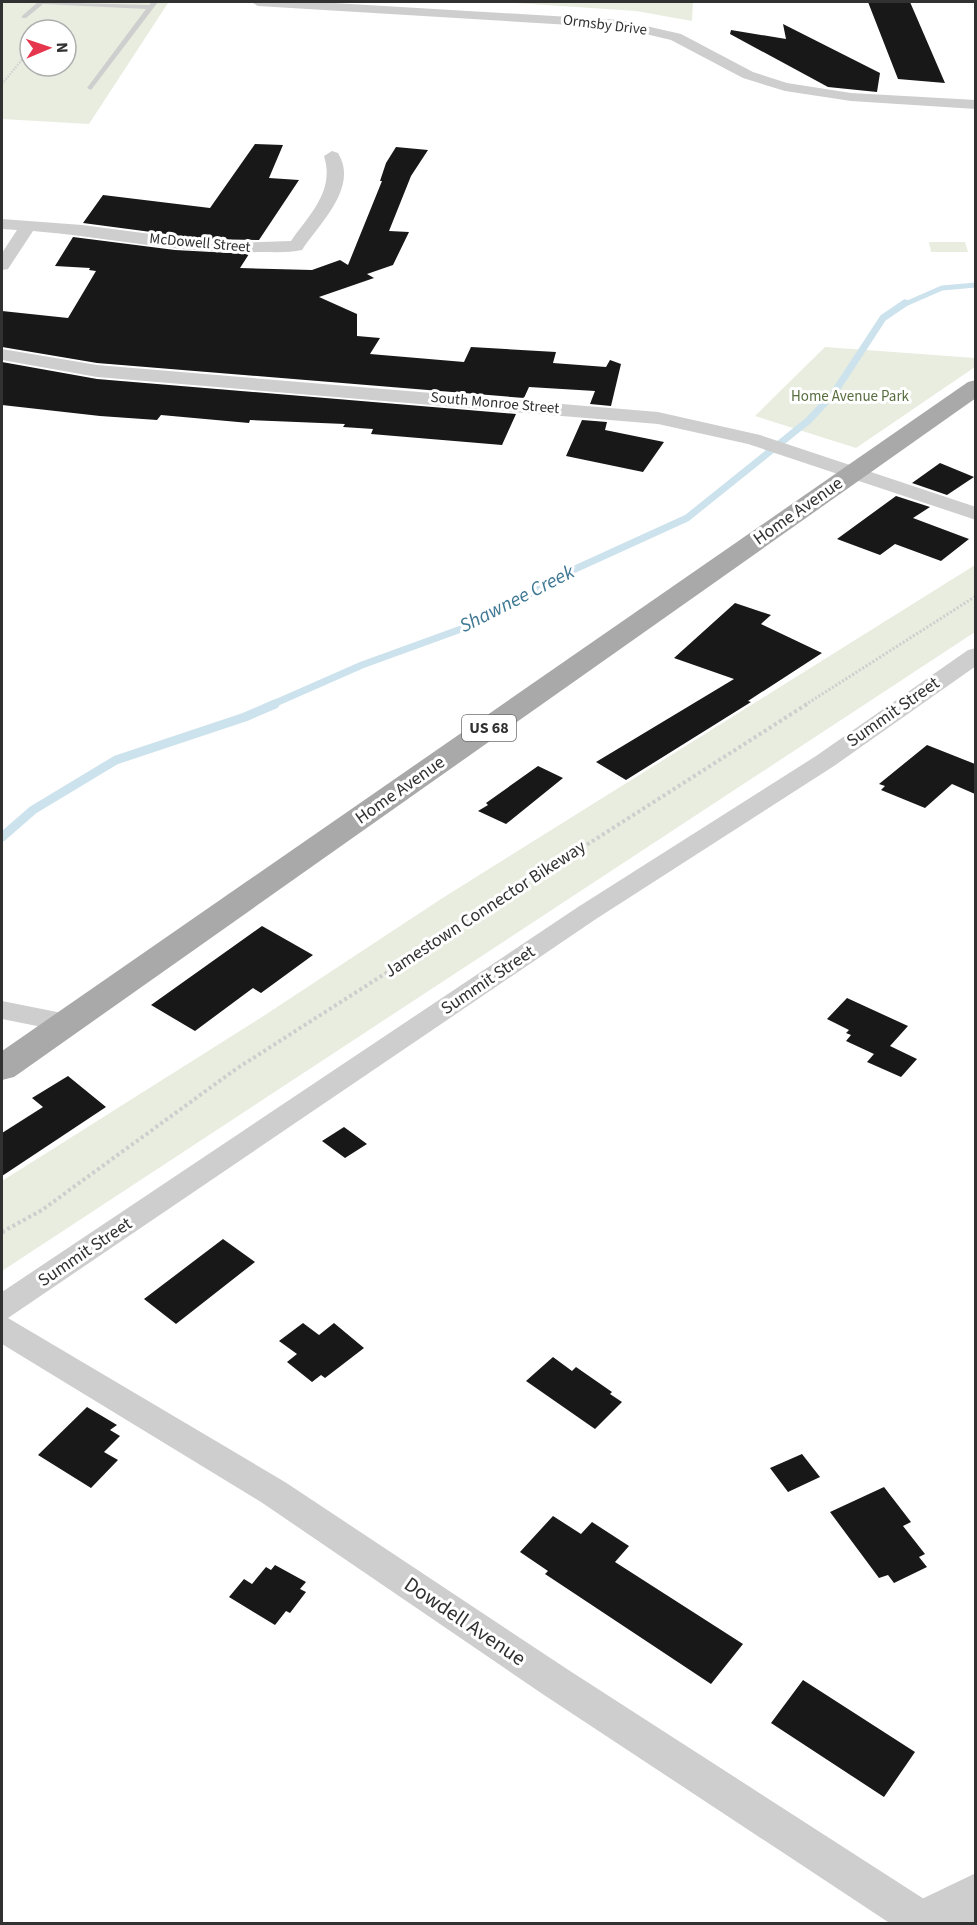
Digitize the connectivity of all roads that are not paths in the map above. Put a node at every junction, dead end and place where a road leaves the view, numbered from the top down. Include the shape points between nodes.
1 (43, 2) edge
2 (260, 2) edge
3 (153, 4) edge
4 (24, 17) dead end
5 (92, 88) dead end
6 (975, 105) edge
7 (332, 156) dead end
8 (2, 224) edge
9 (28, 226) junction
10 (2, 265) edge
11 (2, 355) edge
12 (975, 387) edge
13 (852, 473) junction
14 (975, 513) edge
15 (975, 655) edge
16 (2, 1010) edge
17 (67, 1023) junction
18 (2, 1068) edge
19 (2, 1308) edge
20 (2, 1329) edge
21 (975, 1897) edge
22 (923, 1923) edge

1 - 3 lane
1 - 4 lane
2 - 6 street, Ormsby Drive via 620,24 676,37 748,75 785,87 851,98
3 - 5 lane
7 - 9 street, McDowell Street via 337,169 336,183 310,230 296,246 215,247
8 - 9 street, McDowell Street
9 - 10 street
11 - 13 street, South Monroe Street via 97,371 632,415 753,439
12 - 13 main road, Home Avenue / US 68
13 - 14 street, South Monroe Street
13 - 17 main road, Home Avenue / US 68
15 - 19 street, Summit Street via 825,761 587,913
16 - 17 street
17 - 18 main road, Home Avenue / US 68
20 - 22 street, Dowdell Avenue via 273,1492
21 - 22 street

